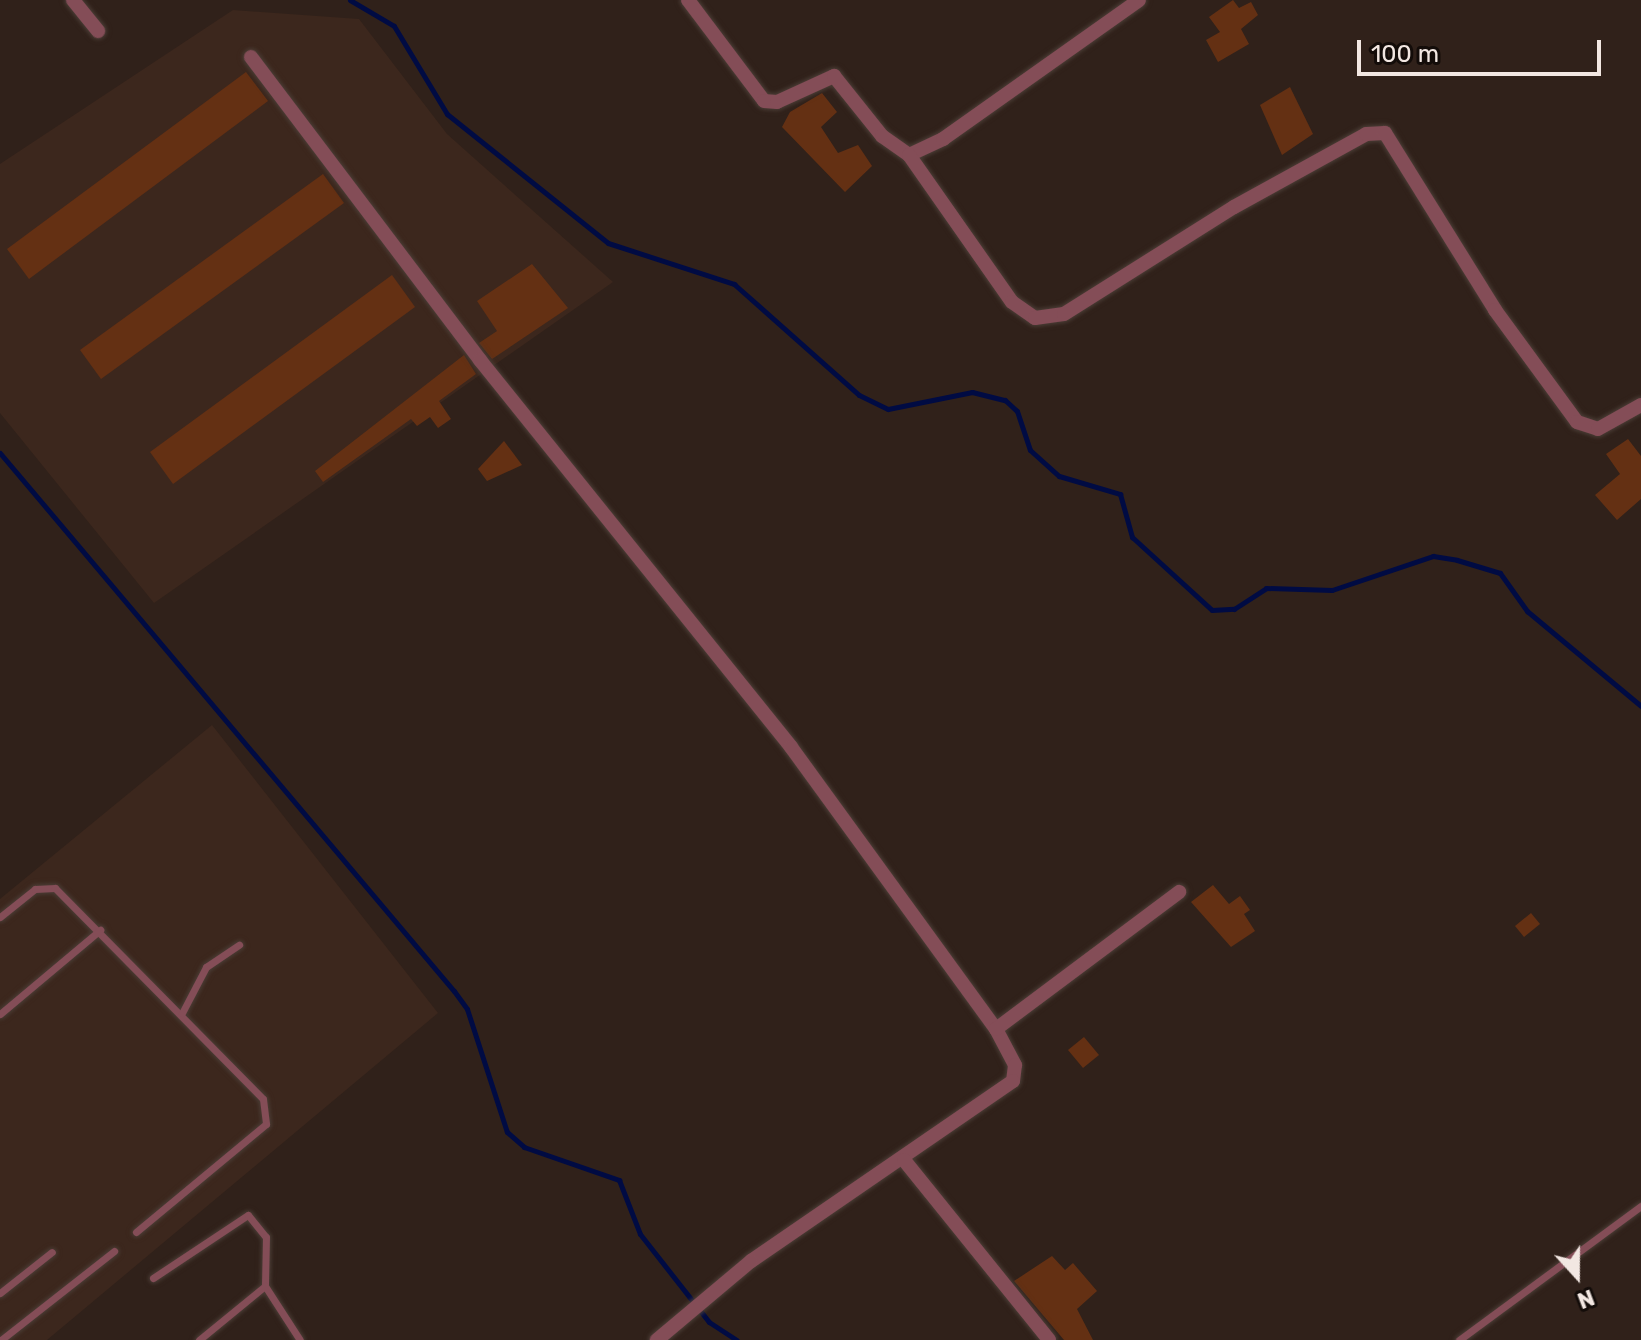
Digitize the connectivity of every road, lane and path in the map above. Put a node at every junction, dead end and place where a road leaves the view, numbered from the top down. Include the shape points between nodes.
1 (73, 0) edge
2 (688, 0) edge
3 (1139, 0) edge
4 (98, 31) dead end
5 (251, 57) dead end
6 (909, 155) junction
7 (1641, 405) edge
8 (1179, 892) dead end
9 (0, 917) edge
10 (100, 930) junction
11 (239, 945) dead end
12 (182, 1013) junction
13 (0, 1014) edge
14 (996, 1029) junction
15 (904, 1160) junction
16 (1641, 1206) edge
17 (136, 1232) dead end
18 (114, 1251) dead end
19 (52, 1252) dead end
20 (153, 1278) dead end
21 (265, 1286) junction
22 (0, 1293) edge
23 (1, 1340) edge
24 (199, 1340) edge
25 (300, 1340) edge
26 (657, 1340) edge
27 (1049, 1340) edge
28 (1459, 1340) edge

1 - 4 street
2 - 6 street via 764,101 834,76 882,136
3 - 6 street via 943,139
5 - 14 street via 480,360 791,747
6 - 7 street via 1012,302 1035,318 1064,314 1234,207 1366,134 1385,133 1495,310 1577,422 1598,429
8 - 14 street
9 - 10 lane via 46,884
10 - 12 lane
10 - 13 lane
11 - 12 lane via 206,967
12 - 17 lane via 268,1112 266,1124
14 - 15 street via 1015,1065 1013,1081
15 - 26 street via 824,1208
15 - 27 street
16 - 28 lane
18 - 23 lane
19 - 22 lane
20 - 21 lane via 248,1215 266,1237
21 - 24 lane
21 - 25 lane

